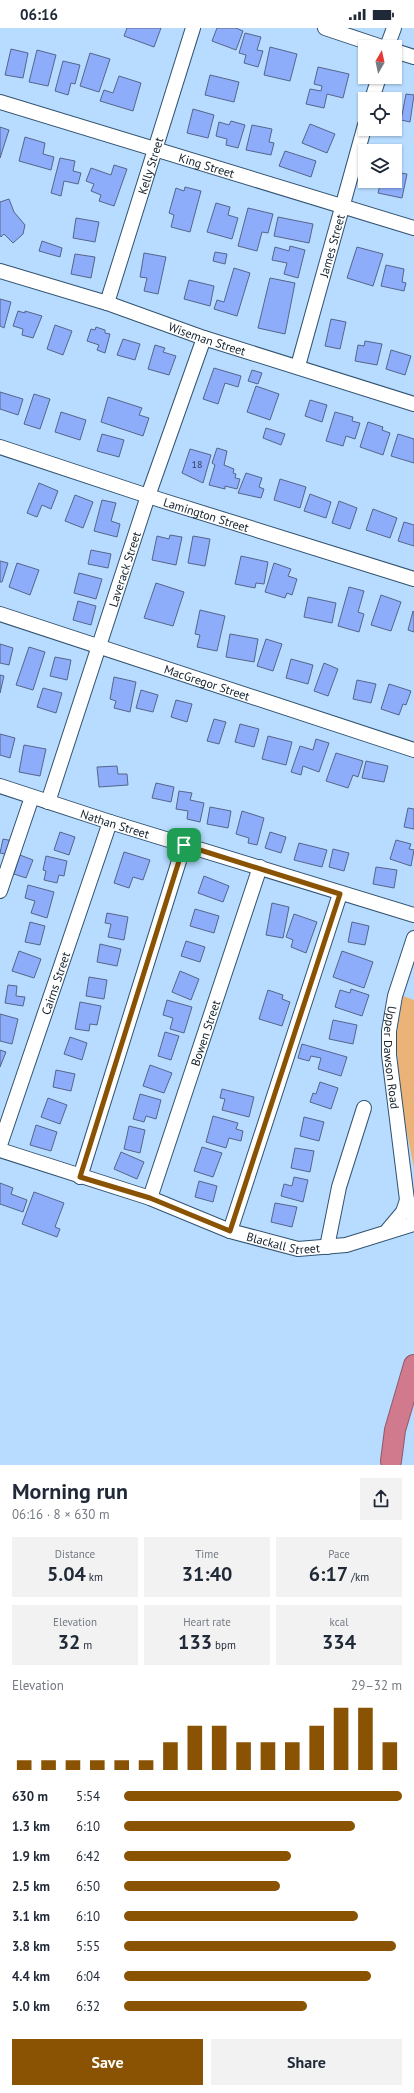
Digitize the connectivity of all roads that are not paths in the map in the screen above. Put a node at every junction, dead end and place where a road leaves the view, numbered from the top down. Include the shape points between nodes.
1 (193, 28) edge
2 (325, 28) edge
3 (394, 28) edge
4 (361, 40) edge
5 (390, 40) edge
6 (402, 53) edge
7 (414, 57) edge
8 (0, 102) edge
9 (362, 136) edge
10 (156, 148) junction
11 (342, 205) junction
12 (414, 228) edge
13 (0, 271) edge
14 (107, 303) junction
15 (204, 338) junction
16 (298, 366) junction
17 (414, 404) edge
18 (0, 447) edge
19 (148, 496) junction
20 (414, 579) edge
21 (0, 614) edge
22 (99, 648) junction
23 (414, 750) edge
24 (0, 786) edge
25 (32, 797) junction
26 (48, 802) junction
27 (110, 822) junction
28 (184, 845) junction
29 (260, 867) junction
30 (0, 891) edge
31 (340, 894) junction
32 (414, 915) edge
33 (414, 938) edge
34 (364, 1108) dead end
35 (0, 1145) edge
36 (0, 1150) edge
37 (403, 1156) junction
38 (80, 1177) junction
39 (414, 1184) edge
40 (150, 1198) junction
41 (407, 1200) junction
42 (414, 1218) edge
43 (414, 1224) edge
44 (230, 1231) junction
45 (387, 1231) junction
46 (327, 1247) junction
47 (414, 1365) edge
48 (414, 1398) edge
49 (390, 1463) edge

1 - 10 street, Kelly Street
2 - 4 street
3 - 5 street
6 - 7 street
8 - 10 street, King Street
9 - 11 street, James Street
10 - 11 street, King Street
10 - 14 street, Kelly Street
11 - 12 street, King Street
11 - 16 street, James Street
13 - 14 street, Wiseman Street
14 - 15 street, Wiseman Street
15 - 16 street, Wiseman Street
15 - 19 street, Laverack Street
16 - 17 street, Wiseman Street
18 - 19 street, Lamington Street
19 - 20 street, Lamington Street
19 - 22 street, Laverack Street
21 - 22 street, MacGregor Street
22 - 23 street, MacGregor Street
22 - 26 street, Laverack Street
24 - 25 street, Nathan Street
25 - 26 street, Nathan Street
25 - 30 street
26 - 27 street, Nathan Street
27 - 28 street, Nathan Street
27 - 35 street, Cairns Street
28 - 29 street, Nathan Street
28 - 38 street
29 - 31 street, Nathan Street
29 - 40 street, Bowen Street
31 - 32 street, Nathan Street
31 - 44 street
33 - 37 street, Upper Dawson Road via 395,996 389,1031 389,1055
34 - 46 street via 339,1186
36 - 38 street, Blackall Street
37 - 39 street, Upper Dawson Road
37 - 41 street, Upper Dawson Road
38 - 40 street, Blackall Street
40 - 44 street, Blackall Street
41 - 42 street, Upper Dawson Road
41 - 45 street via 403,1212
43 - 45 street, Blackall Street
44 - 46 street, Blackall Street via 298,1249
45 - 46 street, Blackall Street
47 - 49 highway via 395,1430
48 - 49 highway

